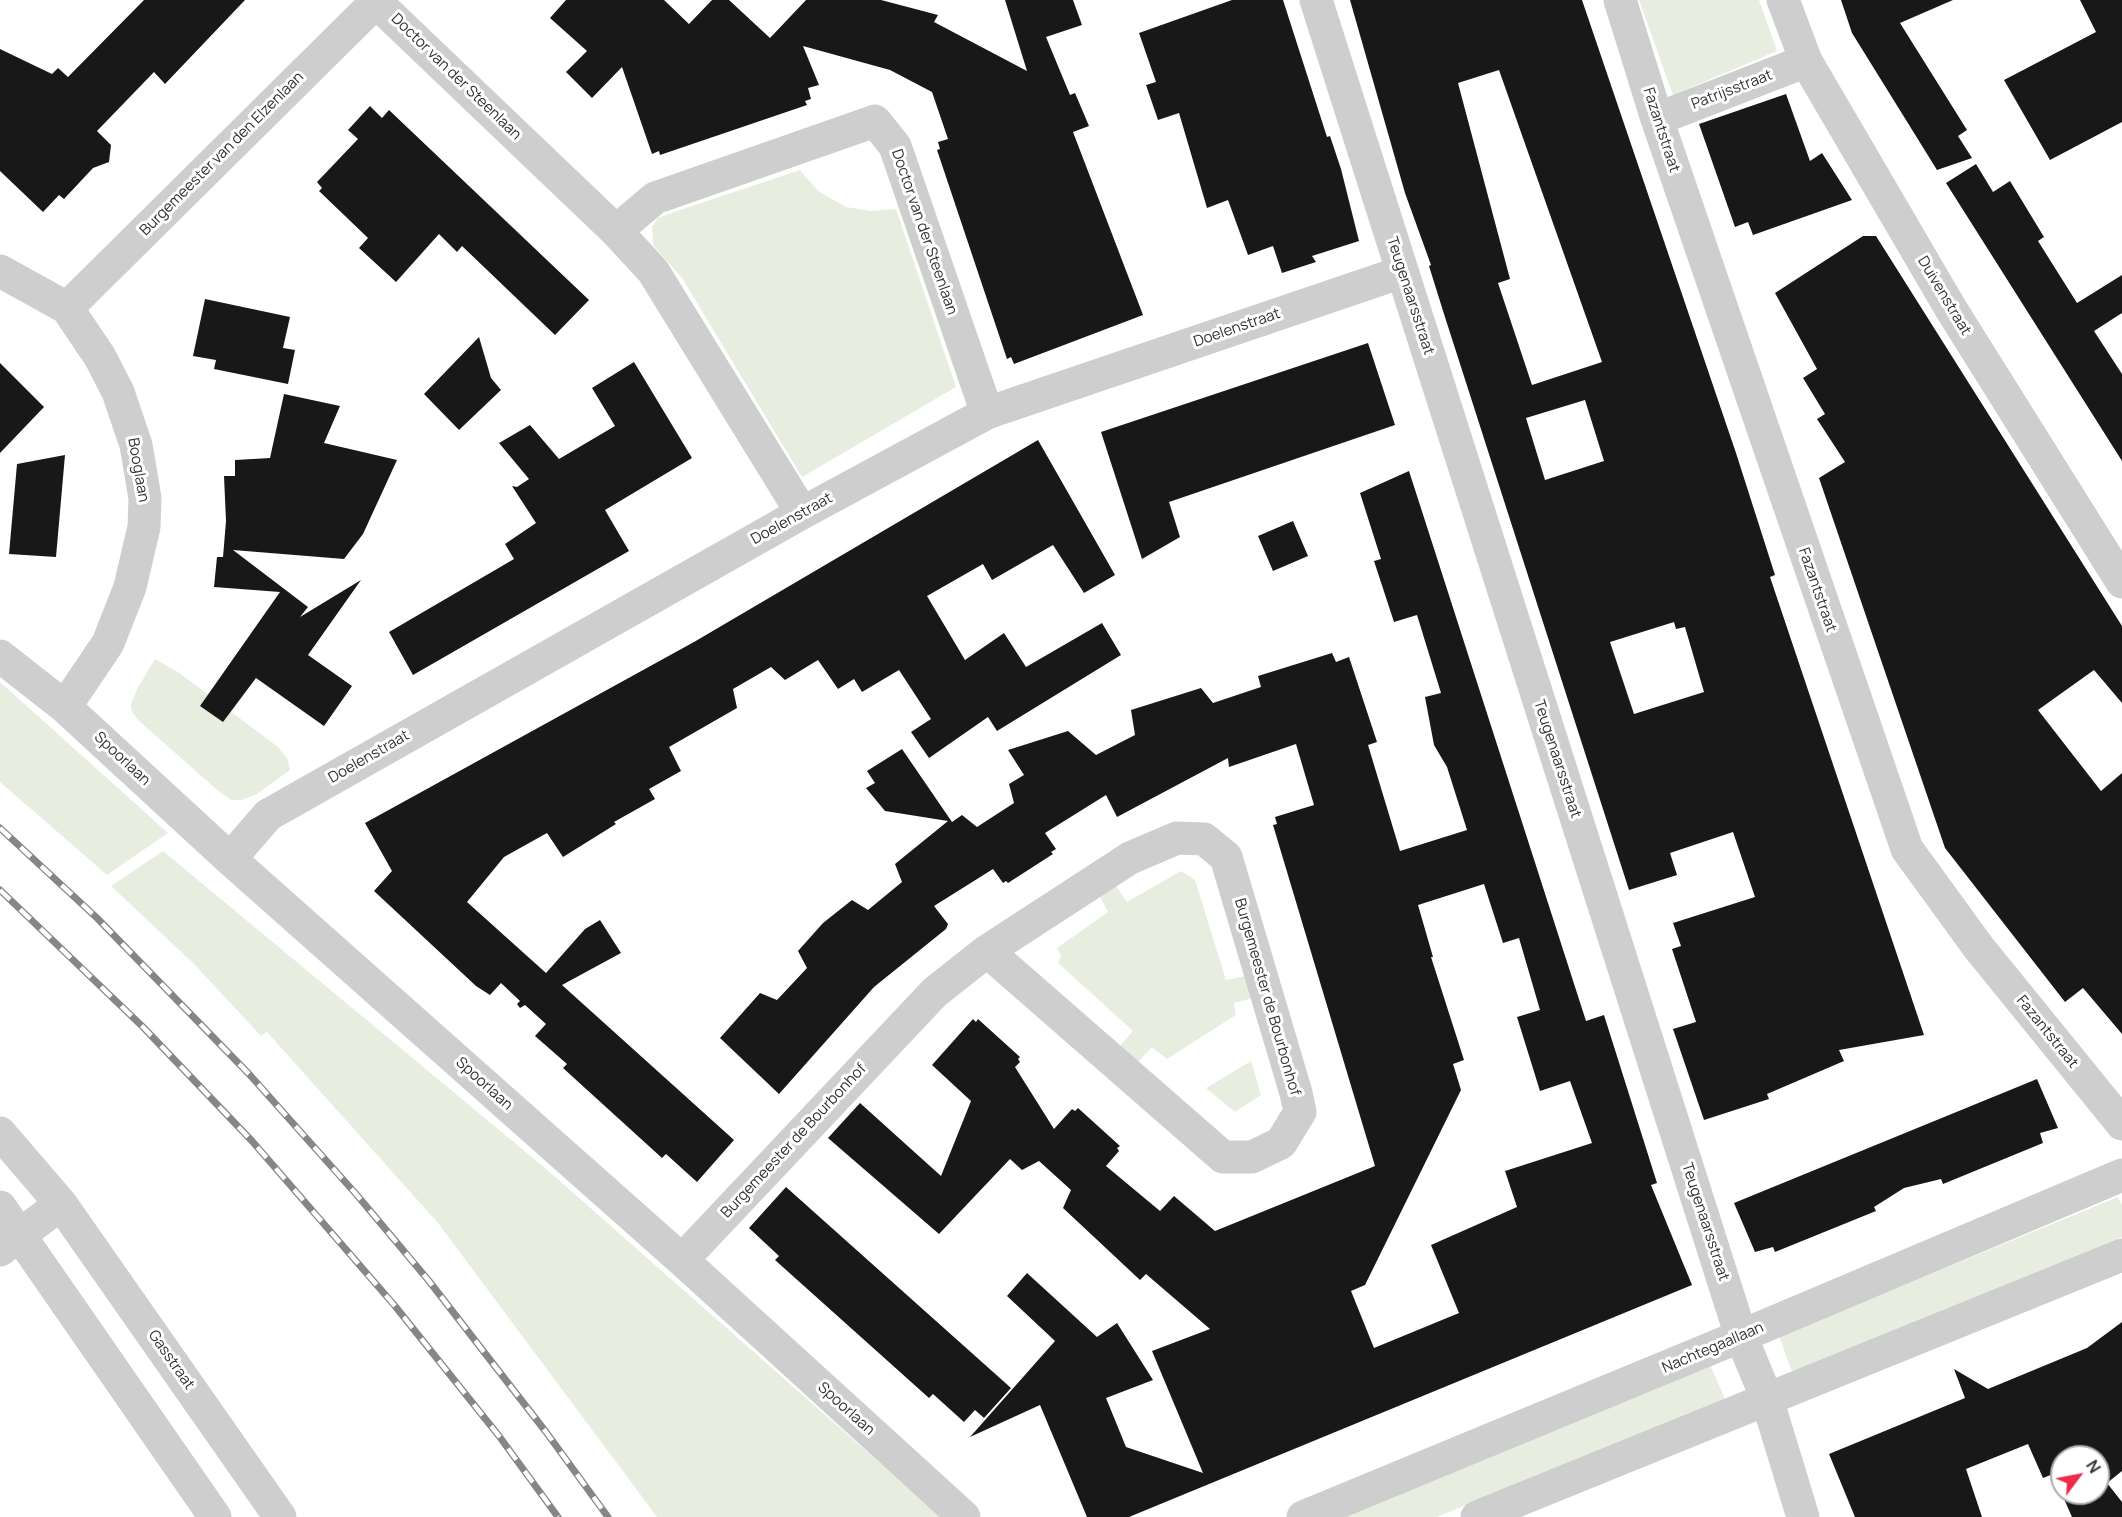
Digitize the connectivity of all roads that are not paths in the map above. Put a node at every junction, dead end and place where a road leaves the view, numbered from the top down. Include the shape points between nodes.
1 (376, 0) edge
2 (1316, 0) edge
3 (1620, 0) edge
4 (1783, 0) edge
5 (1806, 61) junction
6 (1657, 119) junction
7 (616, 231) junction
8 (0, 271) edge
9 (1402, 272) junction
10 (67, 308) junction
11 (987, 413) junction
12 (802, 513) junction
13 (2122, 582) edge
14 (0, 656) edge
15 (65, 707) junction
16 (230, 858) junction
17 (987, 951) junction
18 (2122, 1124) edge
19 (0, 1132) edge
20 (2122, 1175) edge
21 (61, 1204) junction
22 (0, 1208) edge
23 (10, 1243) edge
24 (2122, 1255) edge
25 (682, 1260) junction
26 (1741, 1336) junction
27 (1767, 1399) junction
28 (215, 1517) edge
29 (280, 1517) edge
30 (964, 1517) edge
31 (1303, 1517) edge
32 (1478, 1517) edge
33 (1803, 1517) edge

1 - 7 street, Doctor van der Steenlaan
1 - 10 street, Burgemeester van den Elzenlaan
2 - 9 street, Teugenaarsstraat
3 - 6 street, Fazantstraat
4 - 5 street, Duivenstraat
5 - 6 street, Patrijsstraat
5 - 13 street, Duivenstraat via 1951,309
6 - 18 street, Fazantstraat via 1907,849 1979,948
7 - 11 street, Doctor van der Steenlaan via 655,198 875,120 895,146
7 - 12 street, Doctor van der Steenlaan via 653,270
8 - 10 street, Booglaan
9 - 11 street, Doelenstraat
9 - 26 street, Teugenaarsstraat
10 - 15 street, Booglaan via 118,392 136,445 145,498 144,527 130,587 108,643
11 - 12 street, Doelenstraat
12 - 16 street, Doelenstraat via 268,815
14 - 15 street, Spoorlaan
15 - 16 street, Spoorlaan
16 - 25 street, Spoorlaan
17 - 17 street, Burgemeester de Bourbonhof via 1130,858 1177,838 1204,839 1226,857 1300,1112 1281,1143 1252,1157 1223,1157
17 - 25 street, Burgemeester de Bourbonhof via 935,992
19 - 21 street, Gasstraat
20 - 26 street, Nachtegaallaan
21 - 23 street
21 - 29 street, Gasstraat
22 - 23 street
23 - 28 street
24 - 27 street
25 - 30 street, Spoorlaan
26 - 27 street, Teugenaarsstraat
26 - 31 street, Nachtegaallaan
27 - 32 street
27 - 33 street, Teugenaarsstraat

